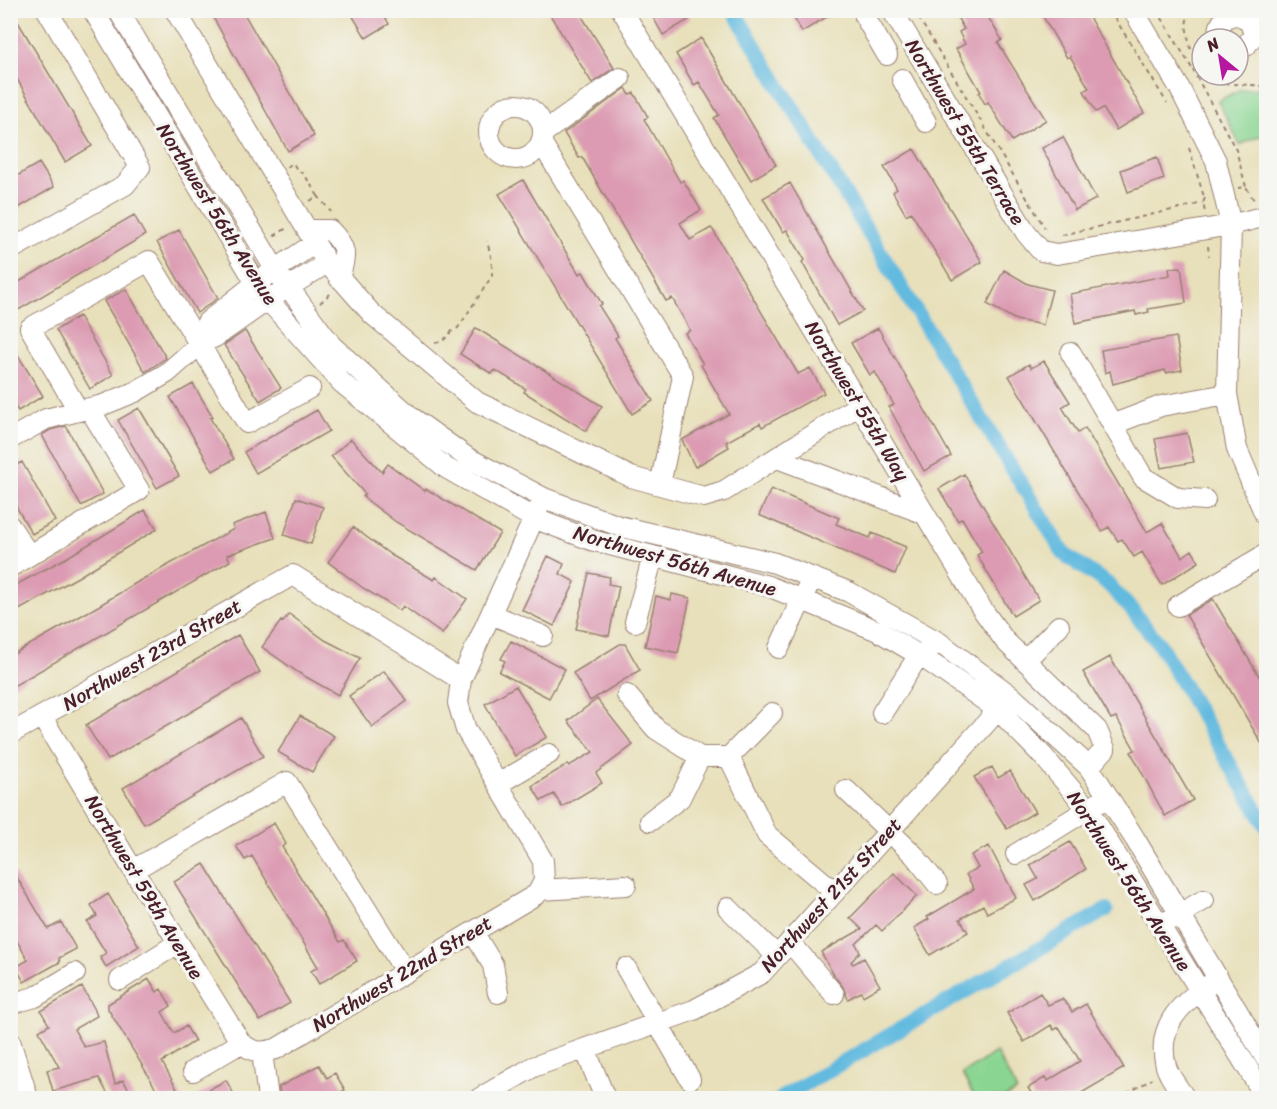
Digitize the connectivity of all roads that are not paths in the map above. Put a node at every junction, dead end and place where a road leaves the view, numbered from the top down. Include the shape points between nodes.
1 (47, 10) edge
2 (93, 10) edge
3 (118, 10) edge
4 (175, 10) edge
5 (622, 10) edge
6 (1133, 10) edge
7 (902, 15) edge
8 (865, 17) dead end
9 (1259, 19) edge
10 (1220, 27) edge
11 (876, 36) junction
12 (1250, 41) edge
13 (887, 55) dead end
14 (620, 78) dead end
15 (902, 79) dead end
16 (936, 83) junction
17 (913, 98) junction
18 (926, 122) dead end
19 (1266, 216) edge
20 (1232, 225) junction
21 (311, 237) junction
22 (10, 250) edge
23 (275, 269) junction
24 (333, 270) junction
25 (256, 283) junction
26 (287, 287) junction
27 (268, 300) junction
28 (200, 344) junction
29 (1071, 354) dead end
30 (310, 388) dead end
31 (1227, 394) junction
32 (859, 405) junction
33 (83, 409) junction
34 (1114, 424) junction
35 (10, 439) edge
36 (777, 458) junction
37 (660, 484) junction
38 (544, 498) junction
39 (1205, 500) dead end
40 (925, 514) junction
41 (1266, 517) edge
42 (534, 518) junction
43 (10, 526) edge
44 (1266, 554) edge
45 (29, 555) junction
46 (653, 556) junction
47 (10, 567) edge
48 (812, 578) junction
49 (801, 600) junction
50 (1178, 606) dead end
51 (491, 614) junction
52 (635, 622) dead end
53 (1059, 626) dead end
54 (543, 636) dead end
55 (940, 643) junction
56 (779, 648) dead end
57 (919, 655) junction
58 (1025, 661) junction
59 (461, 680) junction
60 (627, 695) dead end
61 (1004, 703) junction
62 (772, 713) dead end
63 (882, 713) dead end
64 (42, 717) junction
65 (10, 734) edge
66 (549, 754) dead end
67 (700, 757) junction
68 (729, 757) junction
69 (1089, 767) junction
70 (498, 784) junction
71 (846, 790) dead end
72 (1108, 797) junction
73 (1088, 809) junction
74 (650, 821) dead end
75 (890, 831) junction
76 (1016, 854) dead end
77 (133, 870) junction
78 (937, 884) dead end
79 (542, 885) junction
80 (626, 885) dead end
81 (835, 892) junction
82 (1204, 900) dead end
83 (728, 908) dead end
84 (1180, 914) junction
85 (1159, 926) junction
86 (472, 932) junction
87 (178, 943) junction
88 (784, 949) junction
89 (626, 968) dead end
90 (405, 971) junction
91 (75, 973) dead end
92 (1219, 979) junction
93 (120, 980) dead end
94 (1200, 991) junction
95 (498, 993) dead end
96 (834, 994) dead end
97 (10, 1004) edge
98 (658, 1022) junction
99 (10, 1041) edge
100 (585, 1048) junction
101 (252, 1049) junction
102 (1266, 1059) edge
103 (193, 1071) dead end
104 (690, 1079) dead end
105 (27, 1098) edge
106 (268, 1098) edge
107 (480, 1098) edge
108 (605, 1098) edge
109 (1185, 1098) edge
110 (1266, 1098) edge

1 - 22 street, Northwest 56th Avenue via 140,167 125,184
2 - 25 street, Northwest 56th Avenue
3 - 23 street, Northwest 56th Avenue
4 - 21 street
5 - 32 street, Northwest 55th Way
6 - 20 street via 1179,87 1216,161
7 - 11 street
7 - 16 street, Northwest 55th Terrace
8 - 11 street
9 - 10 street via 1227,17
9 - 12 street
11 - 13 street
14 - 37 street via 542,137 683,376
15 - 17 street
16 - 17 street
16 - 20 street, Northwest 55th Terrace via 1026,233 1041,251 1057,254
17 - 18 street
19 - 20 street
20 - 31 street
21 - 23 street
21 - 24 street
23 - 25 street
23 - 26 street, Northwest 56th Avenue
24 - 26 street
24 - 37 street via 372,314 477,402 631,477
25 - 27 street, Northwest 56th Avenue
25 - 28 street via 207,322
26 - 27 street
26 - 38 street, Northwest 56th Avenue via 332,346 411,417 468,458
27 - 28 street
27 - 42 street, Northwest 56th Avenue via 342,383 446,468
28 - 30 street via 247,423
28 - 33 street via 167,373 135,392
28 - 33 street via 149,261 30,328
29 - 34 street
31 - 34 street via 1161,406
31 - 41 street via 1237,449
32 - 36 street
32 - 40 street, Northwest 55th Way
33 - 35 street via 46,419
33 - 45 street via 139,490
34 - 39 street via 1143,477 1178,498
36 - 37 street via 724,491 704,497
36 - 40 street
38 - 42 street
38 - 48 street, Northwest 56th Avenue via 619,526 775,563
40 - 58 street, Northwest 55th Way via 982,609
42 - 46 street, Northwest 56th Avenue via 591,540
42 - 51 street
43 - 45 street
44 - 50 street
45 - 47 street
46 - 49 street, Northwest 56th Avenue via 768,586
46 - 52 street
48 - 49 street
48 - 55 street, Northwest 56th Avenue via 849,592
49 - 56 street
49 - 57 street, Northwest 56th Avenue via 878,632
51 - 54 street
51 - 59 street
53 - 58 street
55 - 57 street
55 - 61 street, Northwest 56th Avenue
57 - 61 street, Northwest 56th Avenue
57 - 63 street
58 - 69 street, Northwest 55th Way via 1097,730 1105,749
59 - 64 street, Northwest 23rd Street via 293,575
59 - 70 street via 458,703 466,730
60 - 67 street via 656,729
61 - 69 street, Northwest 56th Avenue
61 - 73 street, Northwest 56th Avenue
61 - 75 street, Northwest 21st Street
62 - 68 street
64 - 65 street, Northwest 23rd Street
64 - 77 street, Northwest 59th Avenue
66 - 70 street
67 - 68 street
67 - 74 street via 680,798
68 - 81 street via 766,835
69 - 72 street, Northwest 56th Avenue
70 - 79 street via 543,861
71 - 75 street
72 - 73 street
72 - 84 street, Northwest 56th Avenue
73 - 76 street
73 - 85 street, Northwest 56th Avenue
75 - 78 street
75 - 81 street, Northwest 21st Street
77 - 87 street, Northwest 59th Avenue
77 - 90 street via 287,782
79 - 80 street
79 - 86 street, Northwest 22nd Street via 537,894
81 - 88 street, Northwest 21st Street
82 - 84 street
83 - 88 street
84 - 85 street
84 - 92 street, Northwest 56th Avenue
85 - 94 street, Northwest 56th Avenue
86 - 90 street, Northwest 22nd Street
86 - 95 street via 493,965
87 - 93 street
87 - 101 street, Northwest 59th Avenue
88 - 96 street
88 - 98 street, Northwest 21st Street via 762,973 694,1010
89 - 98 street
90 - 101 street, Northwest 22nd Street via 276,1048
91 - 97 street via 36,997
92 - 94 street
92 - 102 street, Northwest 56th Avenue
94 - 109 street via 1179,1008 1168,1025 1163,1044 1166,1068
94 - 110 street, Northwest 56th Avenue
98 - 100 street, Northwest 21st Street
98 - 104 street
99 - 105 street
100 - 107 street, Northwest 21st Street via 533,1067
100 - 108 street
101 - 103 street, Northwest 22nd Street
101 - 106 street

